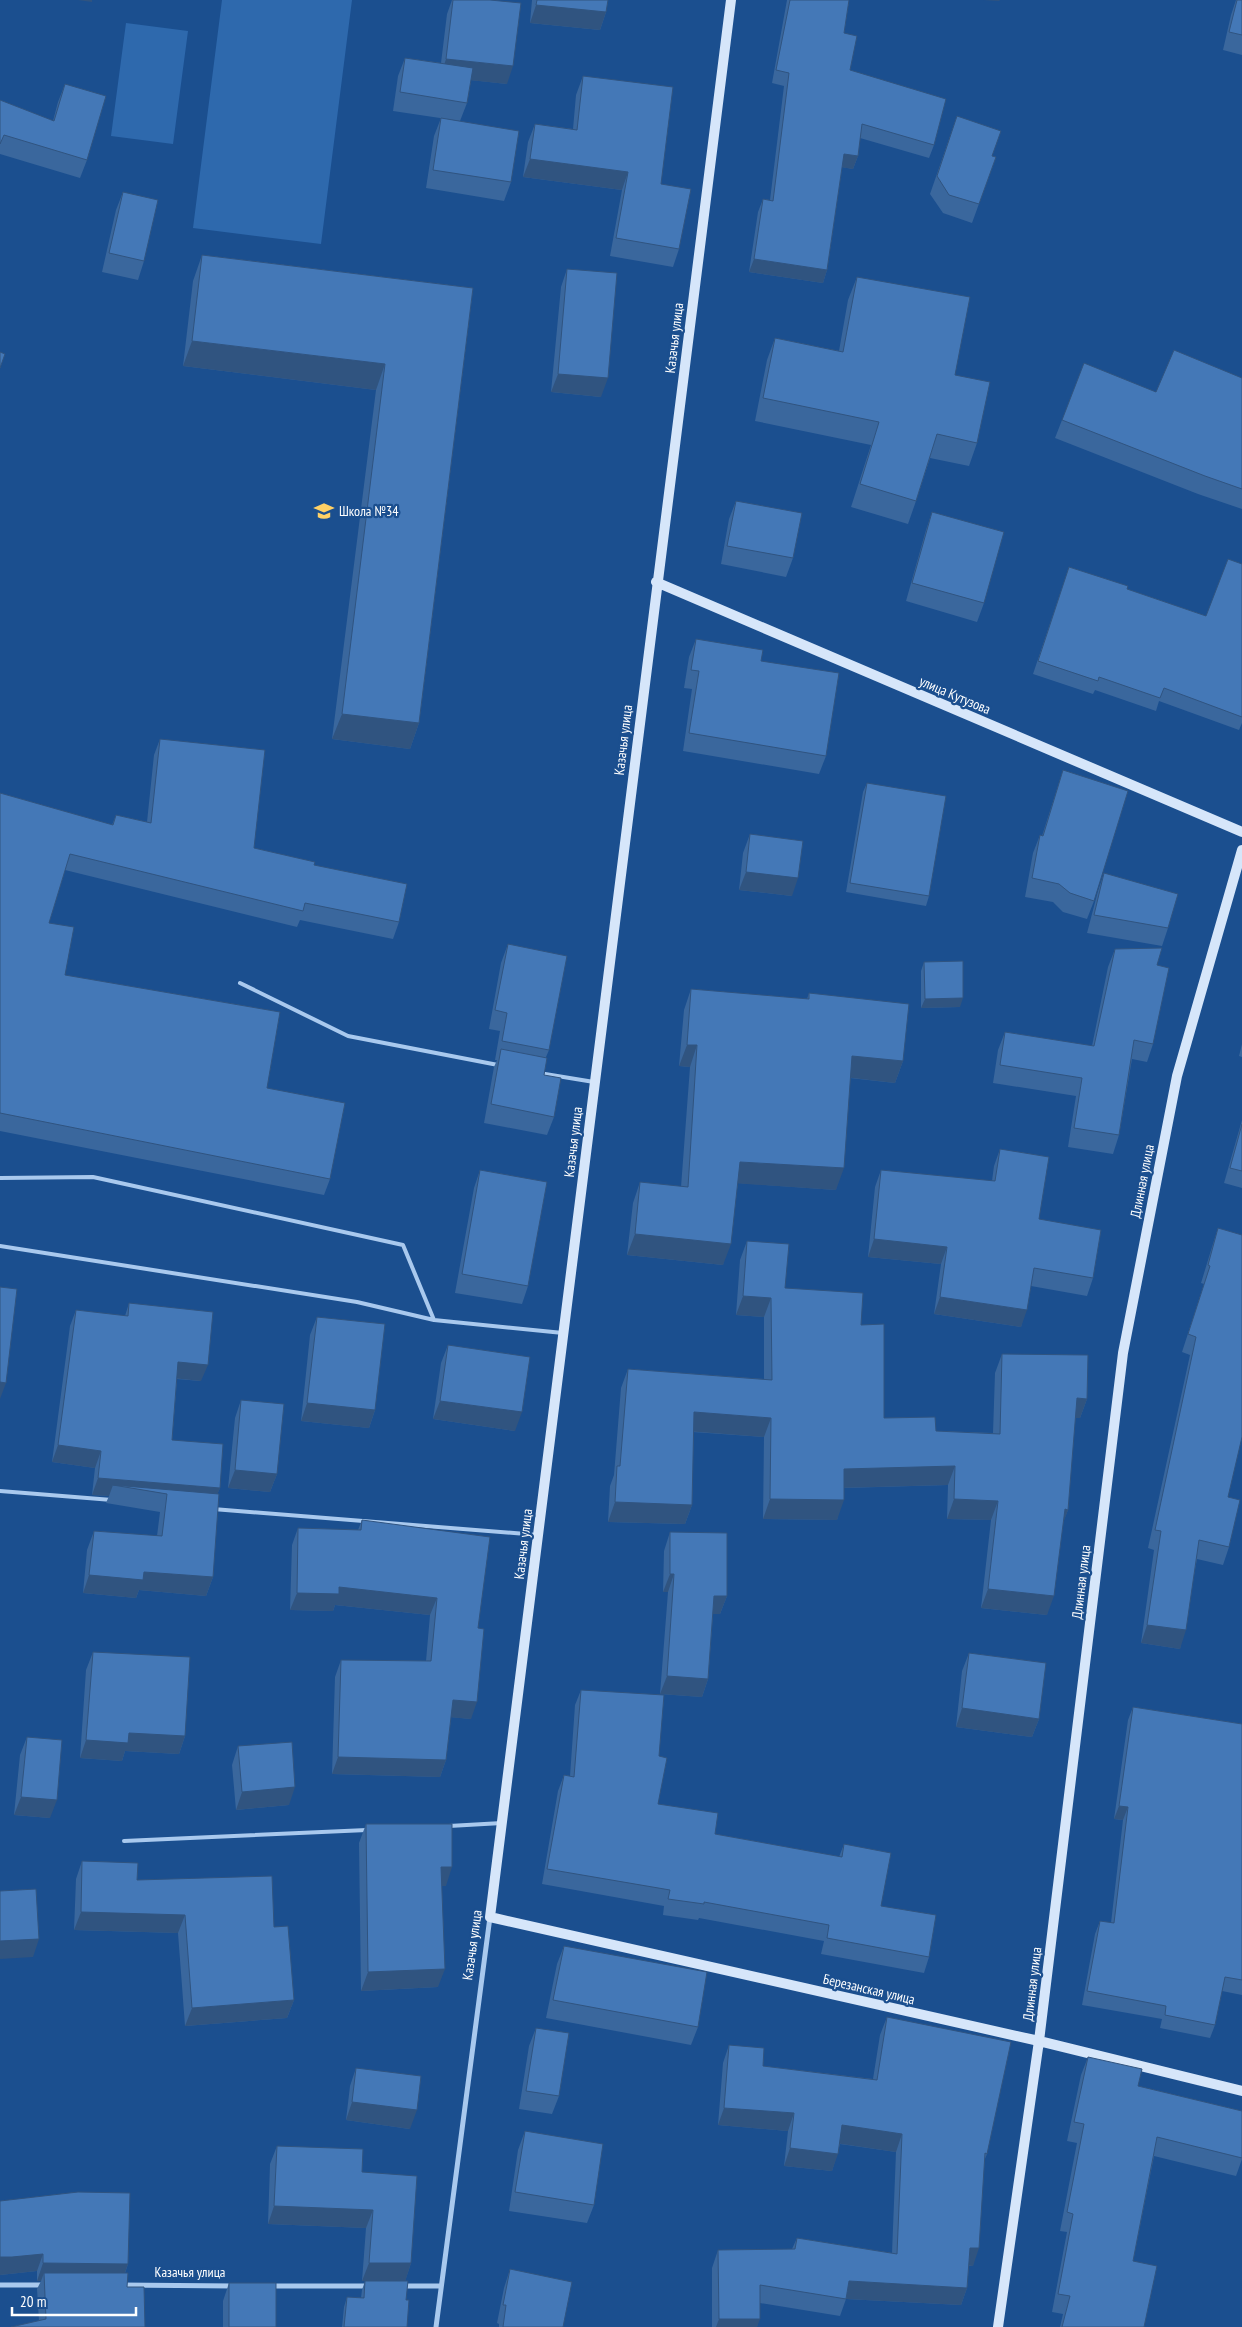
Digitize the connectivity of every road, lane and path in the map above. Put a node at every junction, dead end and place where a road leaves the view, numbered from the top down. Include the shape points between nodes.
1 (731, 0) edge
2 (656, 582) junction
3 (1242, 832) edge
4 (1242, 850) edge
5 (240, 983) dead end
6 (502, 1066) edge
7 (531, 1072) edge
8 (594, 1082) junction
9 (0, 1178) edge
10 (0, 1246) edge
11 (434, 1320) junction
12 (563, 1333) junction
13 (0, 1491) edge
14 (120, 1501) dead end
15 (209, 1508) edge
16 (538, 1535) junction
17 (502, 1823) junction
18 (442, 1826) edge
19 (373, 1829) edge
20 (124, 1841) dead end
21 (490, 1917) junction
22 (1038, 2041) junction
23 (1242, 2091) edge
24 (0, 2285) edge
25 (49, 2285) edge
26 (117, 2285) edge
27 (244, 2286) edge
28 (264, 2286) edge
29 (372, 2286) edge
30 (391, 2286) edge
31 (440, 2286) junction
32 (436, 2327) edge
33 (998, 2327) edge

1 - 2 street, Казачья улица
2 - 3 street, улица Кутузова
2 - 8 street, Казачья улица
4 - 22 street, Длинная улица via 1177,1076 1123,1353
5 - 6 lane via 348,1036
7 - 8 lane
8 - 12 street, Казачья улица
9 - 11 lane via 93,1177 403,1245
10 - 11 lane via 4,1244 357,1302
11 - 12 lane
12 - 16 street, Казачья улица
13 - 14 lane
15 - 16 lane
16 - 17 street, Казачья улица
17 - 18 lane
17 - 21 street, Казачья улица
19 - 20 lane
21 - 22 street, Березанская улица
21 - 31 street, Казачья улица
22 - 23 street, Березанская улица
22 - 33 street, Длинная улица
24 - 25 street
26 - 27 street, Казачья улица
28 - 29 street
30 - 31 street
31 - 32 street, Казачья улица

